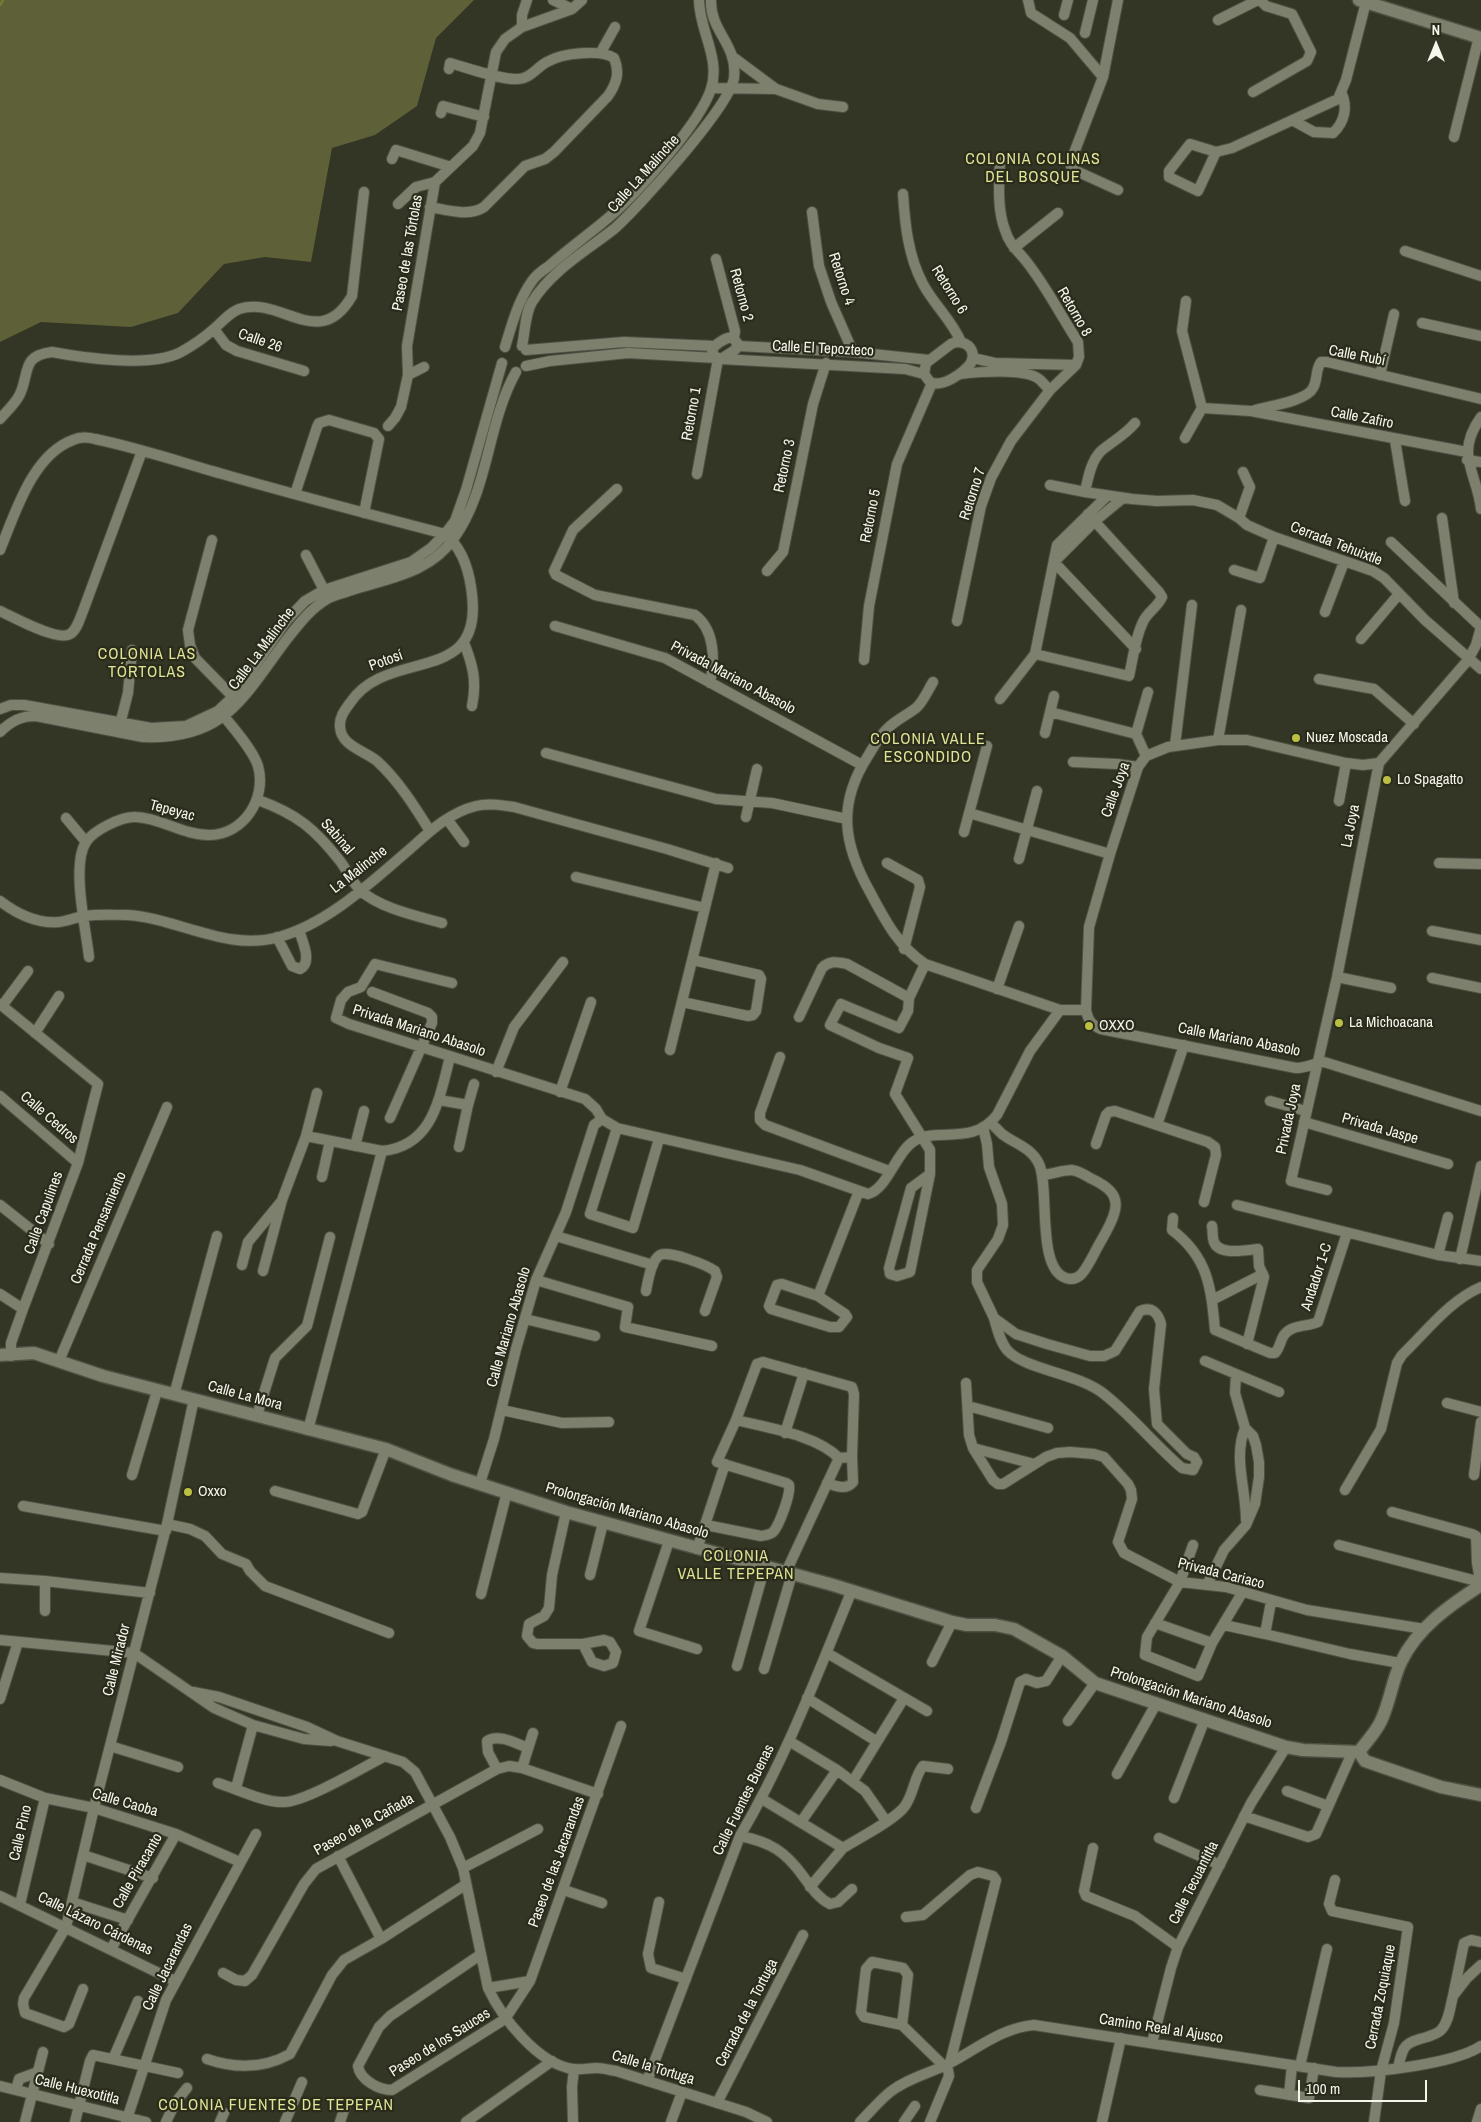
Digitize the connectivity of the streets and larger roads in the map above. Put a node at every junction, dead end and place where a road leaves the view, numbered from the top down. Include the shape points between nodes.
1 (527, 0) edge
2 (553, 0) edge
3 (582, 0) edge
4 (699, 0) edge
5 (711, 0) edge
6 (1028, 0) edge
7 (1068, 0) edge
8 (1093, 0) edge
9 (1118, 0) edge
10 (1259, 0) edge
11 (1363, 1) edge
12 (572, 9) junction
13 (1064, 15) dead end
14 (1218, 20) dead end
15 (522, 26) junction
16 (615, 26) dead end
17 (1085, 33) dead end
18 (1480, 37) edge
19 (600, 52) junction
20 (733, 57) junction
21 (449, 69) dead end
22 (491, 74) junction
23 (1103, 77) junction
24 (711, 88) junction
25 (730, 89) junction
26 (776, 89) junction
27 (1254, 92) dead end
28 (1341, 92) junction
29 (843, 107) dead end
30 (441, 113) dead end
31 (484, 117) junction
32 (1292, 120) junction
33 (1454, 137) dead end
34 (1216, 152) junction
35 (392, 159) dead end
36 (1000, 162) dead end
37 (450, 166) junction
38 (435, 182) junction
39 (1118, 190) dead end
40 (364, 192) dead end
41 (903, 194) dead end
42 (398, 204) dead end
43 (430, 208) junction
44 (812, 212) dead end
45 (1058, 213) dead end
46 (1014, 248) junction
47 (1405, 251) dead end
48 (716, 260) dead end
49 (1481, 276) edge
50 (1186, 301) dead end
51 (1394, 314) dead end
52 (1422, 323) dead end
53 (214, 329) junction
54 (1481, 336) edge
55 (736, 342) junction
56 (962, 342) junction
57 (715, 346) junction
58 (506, 347) junction
59 (524, 348) junction
60 (853, 352) junction
61 (718, 358) junction
62 (973, 358) junction
63 (929, 360) junction
64 (502, 363) junction
65 (826, 363) junction
66 (1076, 365) junction
67 (526, 366) junction
68 (424, 367) dead end
69 (304, 371) dead end
70 (516, 372) junction
71 (924, 374) junction
72 (957, 374) junction
73 (408, 375) junction
74 (1380, 375) junction
75 (932, 384) junction
76 (1050, 390) junction
77 (1481, 398) edge
78 (1202, 408) junction
79 (1251, 411) junction
80 (1481, 417) edge
81 (0, 419) edge
82 (1135, 423) dead end
83 (388, 426) dead end
84 (1185, 438) dead end
85 (1395, 440) junction
86 (142, 451) junction
87 (1467, 456) junction
88 (1481, 462) edge
89 (1243, 472) dead end
90 (697, 474) dead end
91 (1050, 485) dead end
92 (617, 488) dead end
93 (1085, 492) junction
94 (295, 494) junction
95 (1107, 496) junction
96 (1123, 498) junction
97 (1405, 501) dead end
98 (1481, 509) edge
99 (364, 513) junction
100 (1092, 518) junction
101 (1239, 518) junction
102 (1442, 518) dead end
103 (449, 537) junction
104 (1274, 537) junction
105 (212, 540) dead end
106 (1390, 542) dead end
107 (0, 550) edge
108 (306, 555) dead end
109 (1054, 562) junction
110 (1344, 562) junction
111 (1234, 570) dead end
112 (767, 571) dead end
113 (324, 590) junction
114 (1399, 594) junction
115 (1454, 603) junction
116 (1192, 605) dead end
117 (1242, 610) dead end
118 (0, 611) edge
119 (1325, 612) dead end
120 (957, 621) dead end
121 (554, 626) dead end
122 (1481, 627) edge
123 (1361, 638) dead end
124 (464, 643) junction
125 (1136, 649) junction
126 (132, 650) dead end
127 (1035, 654) junction
128 (864, 660) dead end
129 (1468, 660) junction
130 (1481, 669) edge
131 (1319, 679) dead end
132 (933, 682) dead end
133 (710, 683) junction
134 (1148, 692) dead end
135 (1054, 696) dead end
136 (236, 700) junction
137 (1000, 700) dead end
138 (472, 706) dead end
139 (0, 709) edge
140 (1050, 712) junction
141 (222, 714) junction
142 (1414, 724) junction
143 (119, 727) junction
144 (0, 732) edge
145 (1045, 733) dead end
146 (1136, 734) junction
147 (1218, 740) junction
148 (1175, 745) junction
149 (987, 746) dead end
150 (546, 753) dead end
151 (1146, 756) junction
152 (1073, 762) dead end
153 (1346, 763) junction
154 (1379, 763) junction
155 (862, 765) junction
156 (1138, 767) junction
157 (757, 769) dead end
158 (1037, 791) dead end
159 (258, 800) junction
160 (1339, 801) dead end
161 (750, 802) junction
162 (969, 813) junction
163 (746, 817) dead end
164 (66, 818) dead end
165 (447, 819) junction
166 (847, 819) junction
167 (1026, 830) junction
168 (430, 831) junction
169 (964, 832) dead end
170 (86, 842) junction
171 (464, 842) dead end
172 (1110, 854) junction
173 (1018, 859) dead end
174 (716, 863) junction
175 (887, 863) dead end
176 (1439, 863) dead end
177 (1481, 864) edge
178 (728, 868) dead end
179 (576, 877) dead end
180 (360, 890) junction
181 (0, 901) edge
182 (705, 908) junction
183 (84, 916) junction
184 (442, 923) dead end
185 (1019, 926) dead end
186 (299, 930) junction
187 (1432, 930) dead end
188 (277, 937) junction
189 (1481, 940) edge
190 (904, 949) junction
191 (89, 957) dead end
192 (693, 960) junction
193 (563, 962) dead end
194 (925, 964) junction
195 (28, 971) dead end
196 (1337, 977) junction
197 (1432, 978) dead end
198 (452, 983) dead end
199 (1390, 988) dead end
200 (1481, 988) edge
201 (998, 989) junction
202 (372, 992) dead end
203 (59, 996) dead end
204 (909, 998) junction
205 (591, 1002) dead end
206 (682, 1002) junction
207 (1, 1005) edge
208 (1060, 1010) junction
209 (1086, 1010) junction
210 (799, 1018) dead end
211 (35, 1033) junction
212 (1184, 1045) junction
213 (421, 1048) junction
214 (670, 1050) dead end
215 (450, 1057) junction
216 (780, 1057) dead end
217 (1317, 1063) junction
218 (496, 1072) junction
219 (474, 1084) dead end
220 (560, 1092) junction
221 (317, 1093) dead end
222 (0, 1096) edge
223 (439, 1100) junction
224 (1270, 1101) dead end
225 (468, 1105) junction
226 (167, 1107) dead end
227 (364, 1111) dead end
228 (1481, 1111) edge
229 (1305, 1117) junction
230 (390, 1118) dead end
231 (598, 1122) junction
232 (987, 1125) junction
233 (1157, 1125) junction
234 (617, 1128) junction
235 (306, 1136) junction
236 (922, 1138) junction
237 (659, 1139) junction
238 (330, 1141) junction
239 (1096, 1144) dead end
240 (355, 1146) junction
241 (459, 1148) dead end
242 (382, 1151) junction
243 (78, 1163) junction
244 (1448, 1164) dead end
245 (1481, 1166) edge
246 (889, 1171) junction
247 (930, 1174) junction
248 (1042, 1175) junction
249 (322, 1177) dead end
250 (1327, 1190) dead end
251 (858, 1191) junction
252 (282, 1200) junction
253 (1204, 1202) dead end
254 (0, 1205) edge
255 (1237, 1205) dead end
256 (1173, 1218) dead end
257 (1448, 1218) dead end
258 (1212, 1226) dead end
259 (1347, 1233) junction
260 (217, 1236) dead end
261 (556, 1236) junction
262 (330, 1237) dead end
263 (49, 1244) junction
264 (1438, 1255) junction
265 (1460, 1259) junction
266 (1481, 1261) edge
267 (242, 1265) dead end
268 (653, 1265) junction
269 (263, 1271) dead end
270 (1262, 1274) junction
271 (536, 1280) junction
272 (1481, 1287) edge
273 (646, 1291) dead end
274 (0, 1294) edge
275 (818, 1296) junction
276 (1212, 1300) junction
277 (23, 1309) junction
278 (706, 1311) dead end
279 (994, 1318) junction
280 (525, 1320) junction
281 (595, 1336) dead end
282 (1247, 1344) junction
283 (712, 1346) dead end
284 (5, 1356) edge
285 (59, 1361) junction
286 (1205, 1361) dead end
287 (804, 1373) junction
288 (1236, 1374) junction
289 (966, 1383) dead end
290 (158, 1391) junction
291 (1279, 1392) dead end
292 (174, 1395) junction
293 (194, 1399) junction
294 (1447, 1403) dead end
295 (968, 1406) junction
296 (502, 1410) junction
297 (1481, 1412) edge
298 (257, 1415) junction
299 (736, 1420) junction
300 (609, 1422) dead end
301 (1481, 1422) edge
302 (1048, 1428) dead end
303 (1245, 1428) junction
304 (308, 1430) junction
305 (785, 1433) junction
306 (973, 1448) junction
307 (386, 1449) junction
308 (852, 1457) junction
309 (839, 1458) junction
310 (725, 1464) junction
311 (1034, 1464) junction
312 (132, 1475) dead end
313 (1474, 1475) dead end
314 (480, 1483) junction
315 (827, 1483) junction
316 (1345, 1490) dead end
317 (275, 1492) dead end
318 (507, 1492) junction
319 (23, 1506) dead end
320 (566, 1512) junction
321 (1392, 1512) dead end
322 (603, 1523) junction
323 (706, 1525) junction
324 (1246, 1525) junction
325 (166, 1527) junction
326 (669, 1541) junction
327 (1192, 1545) dead end
328 (1339, 1545) dead end
329 (697, 1548) junction
330 (764, 1566) junction
331 (789, 1573) junction
332 (590, 1575) dead end
333 (0, 1578) edge
334 (45, 1581) junction
335 (1180, 1582) junction
336 (1481, 1584) edge
337 (1208, 1585) junction
338 (852, 1590) junction
339 (1242, 1593) junction
340 (150, 1594) junction
341 (481, 1594) dead end
342 (1271, 1602) junction
343 (45, 1611) dead end
344 (952, 1622) junction
345 (1155, 1623) junction
346 (1224, 1625) junction
347 (1424, 1629) junction
348 (389, 1633) dead end
349 (1265, 1634) junction
350 (0, 1640) edge
351 (18, 1642) junction
352 (1212, 1643) junction
353 (583, 1644) dead end
354 (697, 1649) dead end
355 (134, 1653) junction
356 (827, 1653) junction
357 (1062, 1656) junction
358 (932, 1662) dead end
359 (1400, 1663) junction
360 (737, 1666) dead end
361 (764, 1669) dead end
362 (1095, 1683) junction
363 (193, 1692) junction
364 (807, 1698) junction
365 (904, 1698) junction
366 (0, 1699) edge
367 (1156, 1704) junction
368 (926, 1711) dead end
369 (1205, 1719) junction
370 (1068, 1721) dead end
371 (254, 1725) junction
372 (621, 1726) dead end
373 (533, 1733) dead end
374 (337, 1741) junction
375 (789, 1741) junction
376 (876, 1741) junction
377 (110, 1746) junction
378 (1286, 1747) junction
379 (528, 1748) junction
380 (1355, 1753) junction
381 (385, 1756) junction
382 (178, 1767) dead end
383 (522, 1768) junction
384 (497, 1769) junction
385 (948, 1769) dead end
386 (837, 1770) junction
387 (1117, 1774) dead end
388 (0, 1780) edge
389 (853, 1781) junction
390 (218, 1783) dead end
391 (236, 1788) junction
392 (1287, 1791) dead end
393 (598, 1794) junction
394 (1481, 1795) edge
395 (45, 1798) junction
396 (1174, 1798) dead end
397 (762, 1799) junction
398 (432, 1804) junction
399 (1328, 1806) junction
400 (94, 1808) junction
401 (976, 1808) dead end
402 (1244, 1816) junction
403 (886, 1821) junction
404 (801, 1822) junction
405 (538, 1828) dead end
406 (176, 1834) junction
407 (256, 1834) dead end
408 (740, 1836) junction
409 (1159, 1838) dead end
410 (843, 1848) junction
411 (1093, 1848) dead end
412 (83, 1855) junction
413 (338, 1856) junction
414 (240, 1862) junction
415 (1220, 1865) junction
416 (462, 1868) junction
417 (153, 1878) junction
418 (1335, 1880) dead end
419 (465, 1885) junction
420 (810, 1887) junction
421 (852, 1889) dead end
422 (564, 1890) junction
423 (0, 1896) edge
424 (72, 1902) junction
425 (658, 1902) dead end
426 (602, 1903) dead end
427 (20, 1904) junction
428 (906, 1917) dead end
429 (128, 1920) junction
430 (66, 1927) junction
431 (803, 1935) dead end
432 (381, 1939) junction
433 (1481, 1942) edge
434 (1178, 1947) junction
435 (112, 1949) junction
436 (1327, 1949) dead end
437 (480, 1955) junction
438 (1481, 1965) edge
439 (223, 1973) dead end
440 (686, 1979) junction
441 (175, 1981) junction
442 (530, 1981) junction
443 (488, 1988) junction
444 (83, 1989) dead end
445 (1453, 1996) junction
446 (138, 2001) dead end
447 (506, 2019) junction
448 (902, 2025) junction
449 (1121, 2038) junction
450 (1152, 2043) junction
451 (1481, 2046) edge
452 (43, 2052) dead end
453 (113, 2059) junction
454 (207, 2059) dead end
455 (552, 2061) junction
456 (947, 2064) junction
457 (145, 2066) junction
458 (1296, 2066) junction
459 (1314, 2068) junction
460 (1398, 2068) junction
461 (574, 2069) junction
462 (1381, 2071) junction
463 (38, 2072) junction
464 (178, 2073) dead end
465 (302, 2082) dead end
466 (647, 2082) junction
467 (0, 2086) edge
468 (187, 2088) dead end
469 (16, 2090) junction
470 (1260, 2090) dead end
471 (682, 2092) junction
472 (32, 2095) junction
473 (1289, 2095) junction
474 (346, 2104) dead end
475 (717, 2104) junction
476 (915, 2106) dead end
477 (79, 2107) junction
478 (1481, 2109) edge
479 (127, 2120) edge
480 (26, 2122) edge
481 (75, 2122) edge
482 (146, 2122) edge
483 (166, 2122) edge
484 (285, 2122) edge
485 (340, 2122) edge
486 (466, 2122) edge
487 (573, 2122) edge
488 (671, 2122) edge
489 (767, 2122) edge
490 (860, 2122) edge
491 (904, 2122) edge
492 (930, 2122) edge
493 (1102, 2122) edge
494 (1374, 2122) edge
495 (1477, 2122) edge

1 - 15 street
2 - 12 street
3 - 12 street, Paseo de las Tórtolas
4 - 24 street, Calle La Malinche via 714,66
5 - 20 street, Calle La Malinche via 712,18 730,46
6 - 23 street via 1031,13 1070,38
7 - 13 street
8 - 17 street
9 - 23 street
10 - 14 street
10 - 27 street via 1266,6 1292,14 1312,52 1307,61
11 - 18 street
11 - 28 street
12 - 15 street, Paseo de las Tórtolas
15 - 22 street, Paseo de las Tórtolas via 505,39 496,52
16 - 19 street
18 - 33 street
19 - 22 street via 554,58 516,80
19 - 43 street via 614,58 618,66 615,86 554,152 525,166 478,211
20 - 25 street, Calle La Malinche via 734,79
20 - 26 street
21 - 22 street via 450,63
22 - 31 street, Paseo de las Tórtolas
23 - 39 street via 1071,166
24 - 25 street
24 - 58 street, Calle La Malinche via 674,146 636,190 608,218 533,279 519,301
25 - 26 street
25 - 59 street, Calle La Malinche via 714,115 642,202 542,287 531,304
26 - 29 street via 818,104
28 - 32 street via 1338,99
28 - 32 street via 1346,102 1339,127 1333,133 1314,132
30 - 31 street via 443,106
31 - 37 street, Paseo de las Tórtolas via 473,146
32 - 34 street via 1232,148
34 - 34 street via 1198,191 1169,177 1169,171 1190,144
35 - 37 street via 396,150
36 - 46 street, Retorno 8 via 1001,212 1005,231
37 - 38 street, Paseo de las Tórtolas
38 - 42 street via 416,187
38 - 43 street, Paseo de las Tórtolas
40 - 53 street via 352,296 336,316 311,322 251,307 238,310
41 - 56 street, Retorno 6 via 908,244 923,284
43 - 73 street, Paseo de las Tórtolas via 407,346
44 - 60 street, Retorno 4 via 819,266
45 - 46 street
46 - 66 street, Retorno 8 via 1026,261 1078,342
47 - 49 street
48 - 55 street, Retorno 2
50 - 78 street via 1182,331
51 - 74 street
52 - 54 street
53 - 69 street, Calle 26 via 226,345 237,351
53 - 81 street via 180,353 157,359 42,354 27,365 20,395
55 - 57 street via 727,338
55 - 60 street, Calle El Tepozteco
55 - 61 street via 735,350
56 - 62 street, Retorno 6 via 970,348
56 - 63 street via 950,344
57 - 59 street via 624,342
57 - 61 street, Retorno 1 via 712,352
58 - 59 street via 511,344
58 - 64 street via 502,352
59 - 67 street via 528,361
60 - 63 street, Calle El Tepozteco
61 - 65 street, Calle El Tepozteco
61 - 67 street, Calle El Tepozteco via 628,353
61 - 90 street, Retorno 1
62 - 66 street via 994,363
62 - 72 street via 968,367
63 - 71 street
64 - 70 street via 505,368
64 - 103 street, Calle La Malinche via 466,490
65 - 71 street, Calle El Tepozteco via 905,368
65 - 112 street, Retorno 3 via 813,404 783,552
66 - 76 street
67 - 70 street
68 - 73 street
70 - 103 street, Calle La Malinche via 505,390 473,503 463,525
71 - 75 street
72 - 75 street via 941,384
72 - 76 street via 1030,375
73 - 83 street, Paseo de las Tórtolas via 400,407
74 - 77 street, Calle Rubí
74 - 79 street, Calle Rubí via 1320,362 1315,386 1310,393
75 - 128 street, Retorno 5 via 897,464 869,606
76 - 120 street, Retorno 7 via 1011,441 991,478 981,506
78 - 79 street
78 - 84 street
79 - 85 street, Calle Zafiro
80 - 87 street via 1471,436
82 - 93 street via 1126,434 1100,452 1090,468
85 - 87 street, Calle Zafiro
85 - 97 street
86 - 94 street
86 - 107 street via 93,438 72,440 62,446 44,461 30,480
86 - 118 street via 72,633 54,635
87 - 88 street, Calle Zafiro
87 - 98 street
89 - 101 street via 1250,487
91 - 93 street, Cerrada Tehuixtle
92 - 133 street via 573,530 554,571 595,595 695,615 704,622 714,657
93 - 95 street, Cerrada Tehuixtle
94 - 99 street
94 - 99 street via 317,427 329,420 374,433 379,439
95 - 96 street, Cerrada Tehuixtle
95 - 100 street
96 - 100 street
96 - 101 street, Cerrada Tehuixtle via 1157,502 1193,500 1216,505
99 - 103 street
100 - 109 street
100 - 125 street via 1162,597 1142,623
101 - 104 street, Cerrada Tehuixtle
102 - 115 street
103 - 113 street, Calle La Malinche via 411,562
103 - 124 street via 463,558 472,593 470,629
103 - 136 street, Calle La Malinche via 418,570 329,598 311,609
104 - 110 street, Cerrada Tehuixtle
104 - 111 street via 1260,578
105 - 136 street via 188,630 190,645 195,658
106 - 115 street
108 - 113 street
109 - 125 street
109 - 127 street
110 - 114 street, Cerrada Tehuixtle via 1373,571
110 - 119 street
113 - 136 street, Calle La Malinche via 305,601 288,620
114 - 123 street
114 - 129 street, Cerrada Tehuixtle
115 - 122 street
116 - 148 street
117 - 147 street
121 - 133 street, Privada Mariano Abasolo via 665,658
122 - 129 street
124 - 138 street via 475,678
124 - 168 street, Potosí via 434,662 371,681 356,694 339,725 347,742 377,761 402,789
125 - 127 street via 1129,676
126 - 143 street via 128,693
127 - 137 street
129 - 130 street, Cerrada Tehuixtle
129 - 142 street
131 - 142 street via 1374,689
132 - 155 street via 918,706 887,728
133 - 155 street, Privada Mariano Abasolo
134 - 146 street
135 - 140 street
136 - 141 street, Calle La Malinche
139 - 143 street, Calle La Malinche via 24,705
140 - 145 street
140 - 146 street
141 - 143 street, Calle La Malinche via 202,730 177,736 143,737
141 - 159 street via 258,765
142 - 154 street
143 - 144 street, Calle La Malinche via 24,716
146 - 151 street
147 - 148 street, Calle Joya
147 - 153 street, Calle Joya via 1247,740
148 - 151 street, Calle Joya
149 - 162 street
150 - 161 street via 716,799
151 - 156 street, Calle Joya
152 - 156 street
153 - 154 street, Calle Joya
153 - 160 street
154 - 196 street, La Joya
155 - 166 street via 851,792
156 - 172 street, Calle Joya
157 - 161 street
158 - 167 street
159 - 170 street, Tepeyac via 246,818 222,834 190,833 136,817 108,825
159 - 180 street, Sabinal via 292,814 315,831
161 - 163 street
161 - 166 street via 772,803
162 - 167 street
162 - 169 street
164 - 170 street
165 - 168 street, La Malinche
165 - 171 street
165 - 174 street, La Malinche via 476,805 514,807
166 - 190 street via 856,869
167 - 172 street
167 - 173 street
168 - 180 street, La Malinche
170 - 183 street via 78,876
172 - 209 street, Calle Joya via 1090,927
174 - 178 street, La Malinche
174 - 182 street
175 - 190 street via 918,880 920,887
176 - 177 street
179 - 182 street
180 - 184 street, Sabinal via 394,908
180 - 186 street, La Malinche
181 - 183 street, La Malinche via 19,914 36,920 59,922
182 - 192 street
183 - 188 street, La Malinche via 134,916 235,940
183 - 191 street
185 - 201 street
186 - 188 street, La Malinche
186 - 188 street via 307,960 300,969 292,966
187 - 189 street
190 - 194 street
192 - 206 street
192 - 206 street via 759,975 756,1010 753,1016 748,1016
193 - 218 street via 514,1027
194 - 201 street
194 - 204 street
195 - 207 street
196 - 199 street
196 - 217 street, La Joya
197 - 200 street
198 - 213 street, Privada Mariano Abasolo via 375,964 361,987 348,992 341,1000 338,1020
201 - 208 street
202 - 213 street via 432,1017
203 - 211 street
204 - 210 street via 847,964 828,963 822,968
204 - 236 street via 908,1011 899,1028 841,1004 830,1025 908,1058 895,1094
205 - 220 street
206 - 214 street
207 - 211 street
208 - 209 street
208 - 232 street via 1030,1051 997,1115
209 - 212 street, Calle Mariano Abasolo via 1093,1026 1101,1029
211 - 243 street, Calle Capulines via 98,1084
212 - 217 street, Calle Mariano Abasolo via 1296,1068 1307,1068
212 - 233 street
213 - 215 street, Privada Mariano Abasolo
213 - 230 street
215 - 218 street, Privada Mariano Abasolo
215 - 223 street
216 - 246 street via 760,1120 765,1125
217 - 228 street, Calle Mariano Abasolo via 1324,1062
217 - 229 street, Privada Joya
218 - 220 street, Privada Mariano Abasolo
219 - 225 street
220 - 231 street, Privada Mariano Abasolo via 585,1099 596,1109
221 - 235 street
222 - 243 street, Calle Cedros
223 - 225 street
223 - 242 street via 426,1129 412,1143
224 - 229 street, Privada Jaspe
225 - 241 street
226 - 285 street, Cerrada Pensamiento
227 - 240 street
229 - 244 street, Privada Jaspe
229 - 250 street, Privada Joya via 1291,1181
231 - 234 street
231 - 261 street, Calle Mariano Abasolo
232 - 236 street via 973,1133
232 - 248 street via 1029,1150 1040,1165
232 - 279 street via 989,1167 1002,1204 1003,1225 998,1239 977,1270 977,1282
233 - 239 street via 1115,1110 1106,1115
233 - 253 street via 1215,1147 1216,1155
234 - 237 street
234 - 237 street via 590,1214 633,1228
235 - 238 street
235 - 252 street
236 - 246 street via 910,1143
236 - 247 street via 930,1150
237 - 251 street via 800,1170
238 - 240 street
238 - 249 street
240 - 242 street
242 - 304 street
243 - 263 street, Calle Capulines
245 - 265 street
246 - 251 street via 876,1192
247 - 247 street via 910,1272 897,1276 890,1274 911,1188
248 - 248 street via 1051,1260 1062,1277 1072,1280 1086,1268 1115,1213 1116,1199 1105,1186 1080,1172 1072,1170
251 - 275 street
252 - 267 street via 248,1242
252 - 269 street
254 - 263 street
255 - 259 street
256 - 276 street, Andador 1-C via 1172,1230 1185,1239 1204,1266
257 - 264 street
258 - 270 street via 1214,1243 1220,1248 1232,1251 1258,1249
259 - 264 street
259 - 282 street, Andador 1-C via 1318,1322 1292,1328 1274,1353
260 - 292 street
261 - 268 street
261 - 271 street, Calle Mariano Abasolo
262 - 298 street via 307,1326 275,1358
263 - 277 street, Calle Capulines
264 - 265 street
265 - 266 street
268 - 273 street
268 - 278 street via 658,1256 671,1254 715,1271 717,1277
270 - 276 street
270 - 282 street via 1264,1277
271 - 280 street, Calle Mariano Abasolo
271 - 283 street via 628,1307 625,1327
272 - 316 street via 1450,1308 1402,1355 1397,1363 1381,1429
274 - 277 street
275 - 275 street via 782,1284 778,1285 769,1306 839,1327 845,1314
276 - 282 street, Andador 1-C via 1215,1330
277 - 284 street, Calle Capulines
279 - 279 street via 1016,1334 1090,1356 1104,1356 1115,1351 1140,1311 1147,1308 1154,1311 1161,1324 1154,1390 1158,1424 1187,1454 1194,1457 1196,1466 1193,1470 1182,1468 1115,1404 1085,1382 1014,1356 1006,1349
280 - 281 street
280 - 296 street, Calle Mariano Abasolo
284 - 285 street, Calle La Mora via 34,1353
285 - 290 street, Calle La Mora
286 - 288 street
287 - 299 street via 763,1362 757,1364
287 - 305 street
287 - 308 street via 852,1387
288 - 291 street
288 - 303 street via 1235,1393
289 - 295 street
290 - 292 street, Calle La Mora
290 - 312 street
292 - 293 street, Calle La Mora
293 - 298 street, Calle La Mora
293 - 325 street, Calle Mirador
294 - 297 street
295 - 302 street
295 - 306 street
296 - 300 street via 562,1423
296 - 314 street, Calle Mariano Abasolo
298 - 304 street, Calle La Mora
299 - 305 street
299 - 310 street via 718,1462
301 - 313 street
303 - 324 street via 1240,1442 1240,1458
303 - 324 street via 1253,1436 1259,1462 1255,1504
304 - 307 street, Calle La Mora
305 - 309 street via 830,1448
306 - 311 street
306 - 311 street via 998,1484
307 - 314 street, Calle La Mora
307 - 317 street via 362,1512 358,1514
308 - 309 street
308 - 315 street via 853,1482 844,1488
309 - 315 street
310 - 323 street
310 - 323 street via 786,1483 790,1494 776,1528 767,1535
311 - 335 street, Privada Cariaco via 1057,1453 1104,1457 1128,1484 1132,1499 1118,1542 1120,1548
314 - 318 street, Prolongación Mariano Abasolo
315 - 331 street
318 - 320 street, Prolongación Mariano Abasolo
318 - 341 street
319 - 325 street
320 - 322 street, Prolongación Mariano Abasolo
320 - 353 street via 552,1575 549,1608 544,1616 530,1624 527,1636 538,1644
321 - 336 street via 1476,1536
322 - 326 street, Prolongación Mariano Abasolo
322 - 332 street
323 - 329 street
324 - 337 street via 1224,1550
325 - 340 street, Calle Mirador
325 - 348 street via 190,1529 205,1536 222,1554 246,1564 264,1586
326 - 329 street, Prolongación Mariano Abasolo
326 - 354 street via 639,1631
327 - 335 street
328 - 336 street
329 - 330 street, Prolongación Mariano Abasolo
330 - 331 street, Prolongación Mariano Abasolo
330 - 360 street
331 - 338 street, Prolongación Mariano Abasolo
331 - 361 street
333 - 334 street
334 - 340 street
334 - 343 street
335 - 337 street, Privada Cariaco
335 - 345 street
336 - 347 street
337 - 339 street, Privada Cariaco
338 - 344 street, Prolongación Mariano Abasolo
338 - 356 street, Calle Fuentes Buenas
339 - 342 street, Privada Cariaco
339 - 346 street
340 - 355 street, Calle Mirador
342 - 347 street, Privada Cariaco
342 - 349 street, Privada Cariaco
344 - 357 street, Prolongación Mariano Abasolo via 1014,1629
344 - 358 street
345 - 352 street
345 - 352 street via 1146,1637 1145,1655 1198,1676
346 - 349 street
346 - 352 street
347 - 359 street
349 - 359 street
350 - 351 street
351 - 355 street
351 - 366 street
355 - 363 street
355 - 377 street, Calle Mirador
356 - 364 street, Calle Fuentes Buenas
356 - 365 street
357 - 362 street, Prolongación Mariano Abasolo
357 - 401 street via 1046,1681 1026,1679 1020,1682
359 - 380 street via 1381,1722
362 - 367 street, Prolongación Mariano Abasolo
362 - 370 street
363 - 371 street via 214,1708
363 - 374 street via 259,1710
364 - 375 street, Calle Fuentes Buenas
364 - 376 street
365 - 368 street
365 - 376 street
367 - 369 street, Prolongación Mariano Abasolo
367 - 387 street
369 - 378 street, Prolongación Mariano Abasolo
369 - 396 street
371 - 374 street via 304,1739
371 - 391 street
372 - 393 street
373 - 379 street
374 - 381 street, Calle la Tortuga
375 - 386 street
375 - 397 street, Calle Fuentes Buenas
376 - 389 street
377 - 382 street
377 - 400 street, Calle Mirador
378 - 380 street, Prolongación Mariano Abasolo
378 - 402 street, Calle Tecuantitla
379 - 383 street
379 - 384 street via 491,1738 486,1746
380 - 394 street via 1365,1761 1441,1788
380 - 399 street
381 - 391 street via 301,1798 284,1802
381 - 398 street, Calle la Tortuga via 403,1762 415,1772
383 - 384 street, Paseo de las Jacarandas via 509,1766
383 - 393 street, Paseo de las Jacarandas
384 - 398 street, Paseo de las Jacarandas
385 - 403 street via 923,1766 904,1808
386 - 389 street
386 - 404 street
388 - 395 street, Calle Caoba
389 - 403 street via 865,1791
390 - 391 street
392 - 399 street
393 - 422 street, Paseo de las Jacarandas
395 - 400 street, Calle Caoba
395 - 427 street, Calle Pino
397 - 404 street
397 - 408 street, Calle Fuentes Buenas
398 - 413 street, Paseo de la Cañada
398 - 416 street, Calle la Tortuga
399 - 402 street via 1316,1834 1308,1837
400 - 406 street, Calle Caoba
400 - 412 street, Calle Mirador
402 - 415 street, Calle Tecuantitla
403 - 410 street
404 - 410 street
405 - 416 street
406 - 414 street, Calle Caoba
406 - 417 street, Calle Piracanto
407 - 414 street, Calle Jacarandas
408 - 420 street via 770,1844 783,1853
408 - 440 street, Calle Fuentes Buenas
409 - 415 street
410 - 420 street
411 - 434 street via 1084,1891 1086,1896 1135,1916
412 - 417 street
412 - 424 street, Calle Mirador
413 - 432 street
413 - 439 street, Paseo de la Cañada via 316,1869 304,1884 252,1975 245,1981
414 - 441 street, Calle Jacarandas
415 - 434 street, Calle Tecuantitla
416 - 419 street, Calle la Tortuga
417 - 429 street, Calle Piracanto
418 - 462 street, Cerrada Zoquiaque via 1329,1904 1332,1911 1408,1927 1394,2023
419 - 432 street
419 - 437 street, Calle la Tortuga
420 - 421 street via 830,1904 838,1902
422 - 426 street
422 - 442 street, Paseo de las Jacarandas
423 - 427 street, Calle Lázaro Cárdenas
424 - 429 street
424 - 430 street, Calle Mirador
425 - 440 street via 648,1954 651,1968
427 - 430 street, Calle Lázaro Cárdenas
428 - 456 street via 923,1915 970,1875 978,1872 996,1880
429 - 435 street, Calle Piracanto
430 - 435 street, Calle Lázaro Cárdenas
430 - 444 street, Calle Mirador via 24,1998 23,2009 25,2013 64,2027 69,2024
431 - 475 street, Cerrada de la Tortuga
432 - 454 street via 344,1960 332,1975 290,2054 278,2061 243,2067
433 - 445 street via 1471,1940 1464,1943
434 - 450 street, Calle Tecuantitla
435 - 441 street, Calle Lázaro Cárdenas
436 - 458 street
437 - 443 street, Calle la Tortuga
437 - 447 street, Paseo de los Sauces via 390,2016 379,2027 358,2066 359,2072 377,2086 392,2090
438 - 445 street
440 - 466 street, Calle Fuentes Buenas
441 - 457 street, Calle Jacarandas via 158,2019
442 - 443 street
442 - 447 street, Paseo de las Jacarandas
443 - 447 street, Calle la Tortuga
445 - 460 street via 1440,2032 1409,2041
446 - 453 street
447 - 455 street, Calle la Tortuga via 532,2047
448 - 448 street via 908,1975 903,1968 872,1962 866,1969 861,2012 864,2017
448 - 456 street
449 - 450 street, Camino Real al Ajusco
449 - 456 street, Camino Real al Ajusco via 1034,2025 1020,2026 999,2034
449 - 493 street
450 - 458 street, Camino Real al Ajusco
451 - 460 street, Camino Real al Ajusco via 1465,2054
452 - 463 street
453 - 457 street
453 - 477 street via 96,2054 91,2057
455 - 461 street, Calle la Tortuga
455 - 486 street
456 - 490 street, Camino Real al Ajusco via 910,2078
456 - 492 street via 949,2076
457 - 464 street
457 - 479 street, Calle Jacarandas
458 - 459 street, Camino Real al Ajusco
458 - 473 street
459 - 462 street, Camino Real al Ajusco via 1357,2073
459 - 473 street via 1308,2098
460 - 462 street, Camino Real al Ajusco
461 - 466 street, Calle la Tortuga via 599,2068
461 - 487 street
462 - 494 street, Cerrada Zoquiaque
463 - 469 street via 19,2079
463 - 472 street
465 - 484 street
466 - 471 street, Calle la Tortuga
467 - 469 street, Calle Huexotitla
468 - 483 street
469 - 472 street, Calle Huexotitla
470 - 473 street
471 - 475 street, Calle la Tortuga
471 - 488 street
472 - 477 street, Calle Huexotitla
472 - 480 street
474 - 485 street
475 - 489 street, Calle la Tortuga
476 - 491 street
477 - 479 street, Calle Huexotitla
477 - 481 street
478 - 495 street
479 - 482 street, Calle Huexotitla

